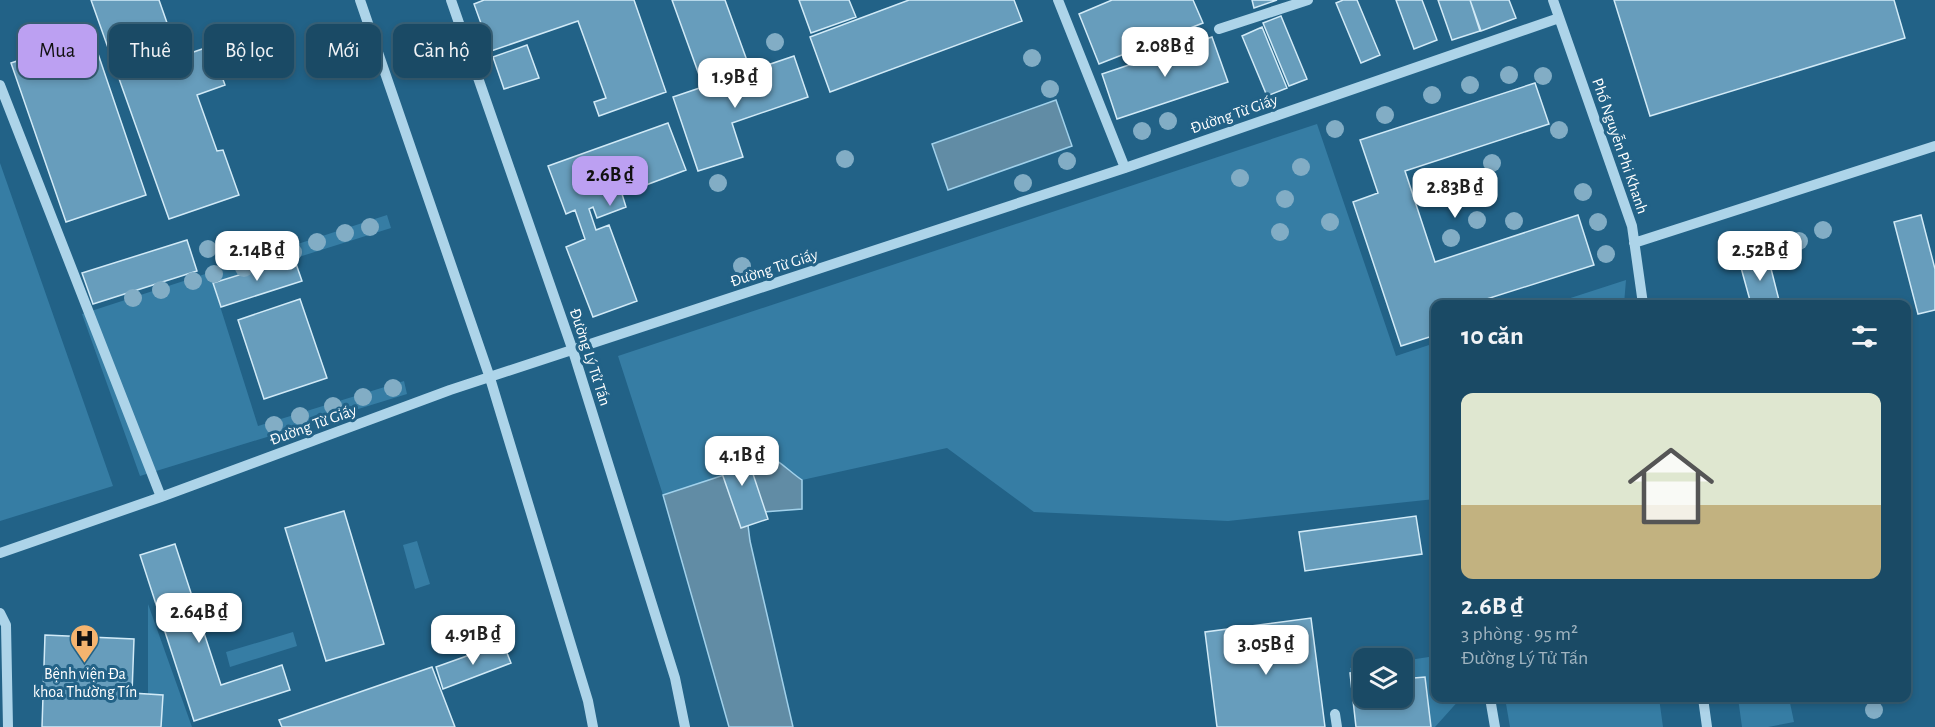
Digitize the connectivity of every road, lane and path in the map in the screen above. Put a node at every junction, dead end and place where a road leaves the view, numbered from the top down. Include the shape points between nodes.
1 (360, 0) edge
2 (453, 0) edge
3 (1058, 0) edge
4 (1308, 0) edge
5 (1553, 0) edge
6 (1559, 18) junction
7 (1219, 29) dead end
8 (0, 85) edge
9 (1935, 146) edge
10 (1125, 168) junction
11 (1634, 243) junction
12 (1643, 300) edge
13 (573, 351) junction
14 (490, 378) junction
15 (161, 497) junction
16 (0, 553) edge
17 (0, 613) edge
18 (1491, 702) edge
19 (1703, 702) edge
20 (1335, 714) dead end
21 (8, 727) edge
22 (593, 727) edge
23 (685, 727) edge
24 (1337, 727) edge
25 (1494, 727) edge
26 (1707, 727) edge

1 - 14 street
2 - 13 street, Đường Lý Tử Tấn
3 - 10 street
4 - 7 street
5 - 6 street, Phố Nguyễn Phi Khanh
6 - 10 street, Đường Từ Giấy
6 - 11 street, Phố Nguyễn Phi Khanh via 1632,226
8 - 15 street
9 - 11 street
10 - 13 street, Đường Từ Giấy
11 - 12 street, Phố Nguyễn Phi Khanh
13 - 14 street, Đường Từ Giấy
13 - 23 street, Đường Lý Tử Tấn via 675,678
14 - 15 street, Đường Từ Giấy
14 - 22 street
15 - 16 street, Đường Từ Giấy
17 - 21 street via 6,625
18 - 25 street
19 - 26 street
20 - 24 street

